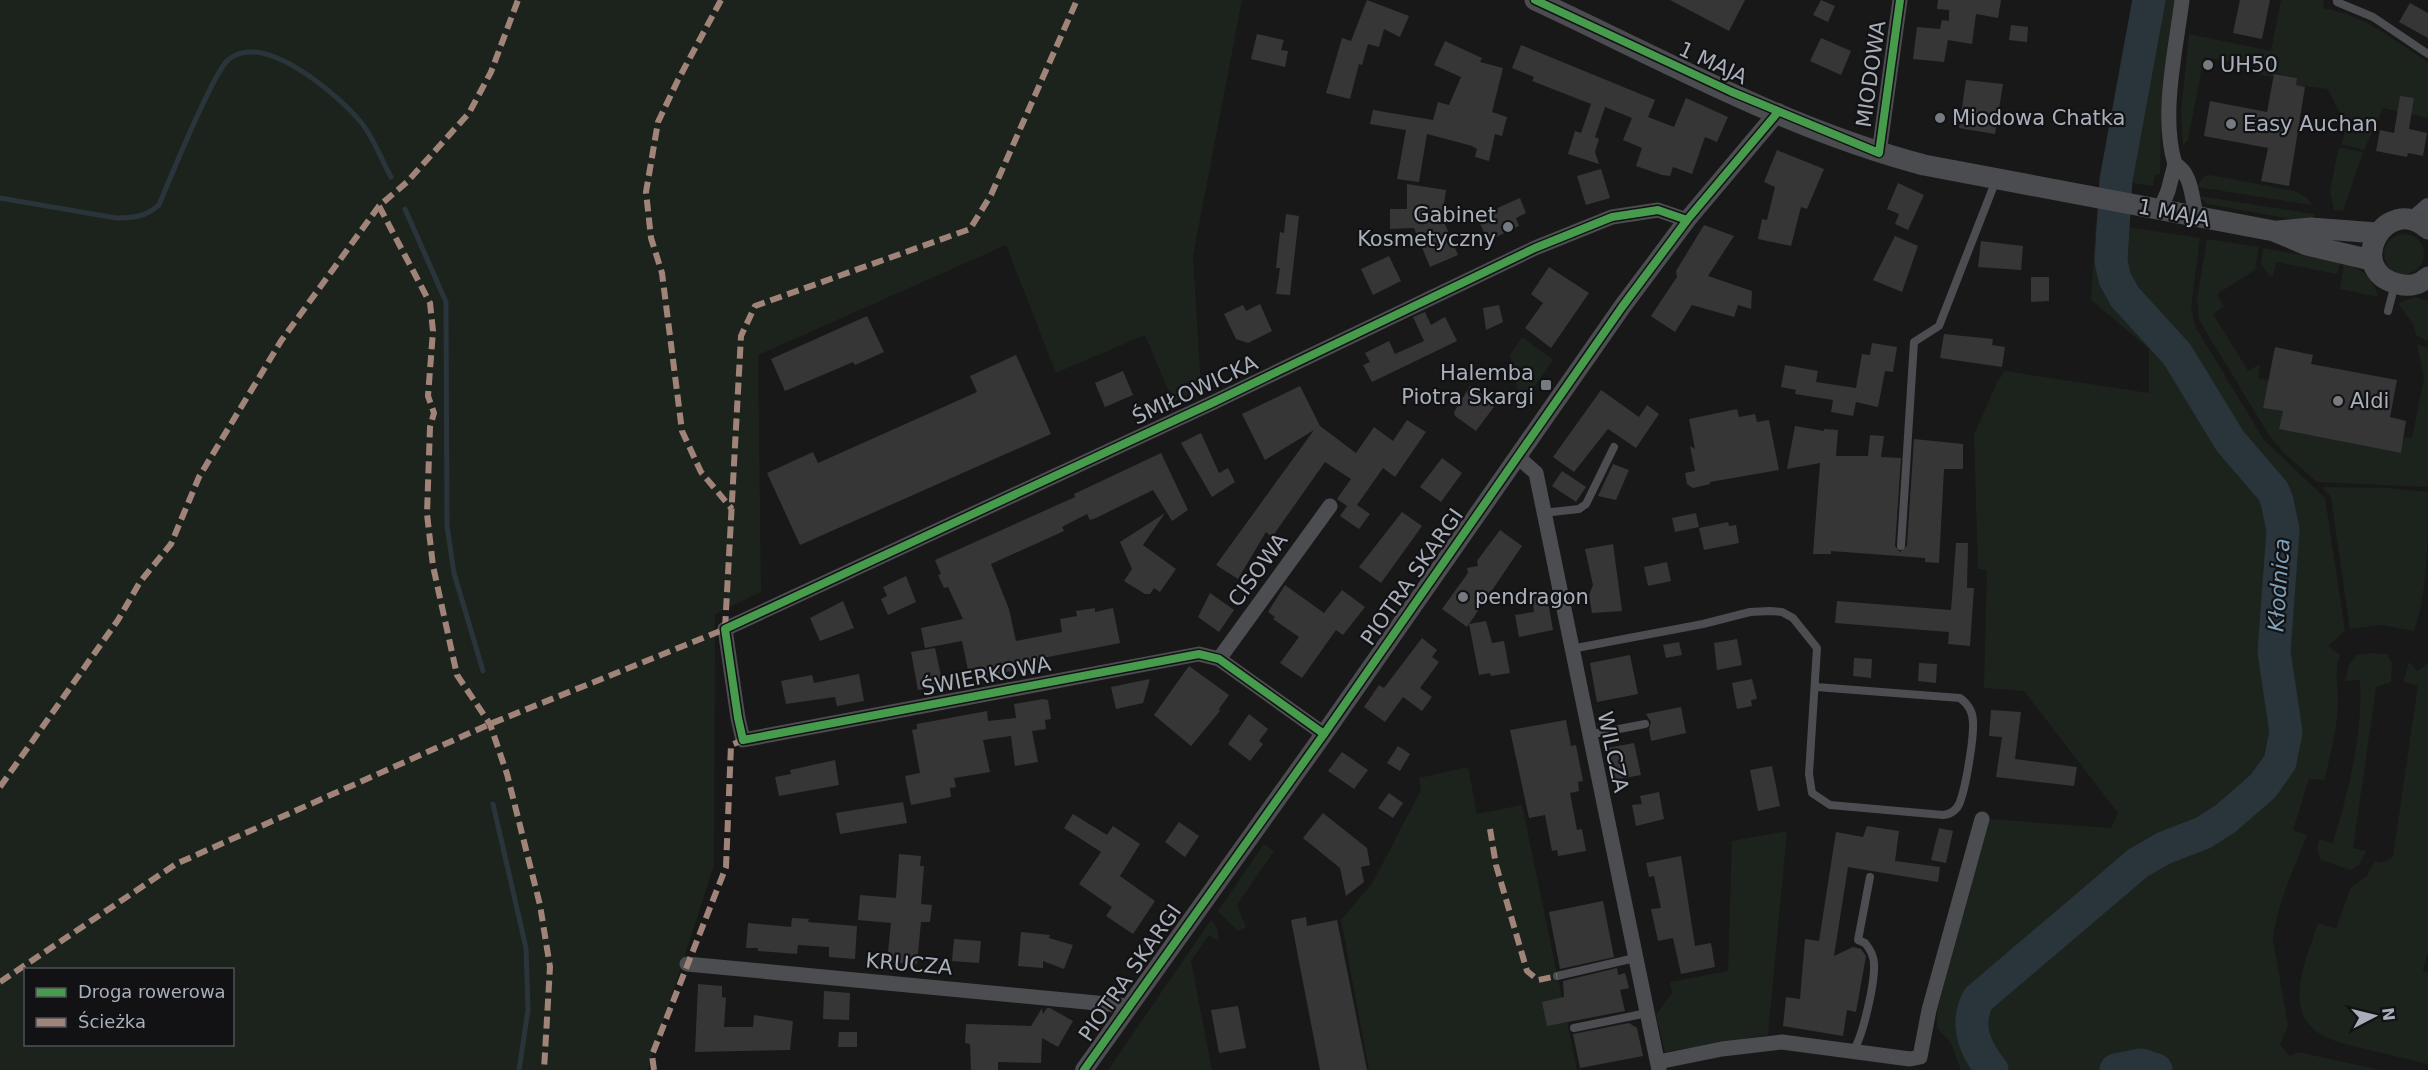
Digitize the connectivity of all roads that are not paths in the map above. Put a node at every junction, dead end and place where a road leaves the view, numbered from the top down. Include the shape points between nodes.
1 (1535, 0) edge
2 (1900, 0) edge
3 (2182, 0) edge
4 (2337, 0) edge
5 (2428, 54) edge
6 (1778, 112) junction
7 (1879, 153) junction
8 (2175, 164) junction
9 (1997, 179) junction
10 (2155, 209) junction
11 (2197, 217) junction
12 (2423, 219) edge
13 (1687, 220) junction
14 (2274, 231) junction
15 (2377, 233) junction
16 (2372, 260) junction
17 (2426, 283) edge
18 (2395, 284) junction
19 (2388, 311) dead end
20 (1614, 447) dead end
21 (1518, 457) junction
22 (1330, 506) dead end
23 (1544, 513) junction
24 (1900, 546) dead end
25 (725, 629) joint
26 (1571, 649) junction
27 (1219, 659) junction
28 (1816, 687) junction
29 (1645, 724) dead end
30 (1324, 734) junction
31 (1588, 735) junction
32 (1982, 819) dead end
33 (1870, 877) dead end
34 (1635, 958) junction
35 (687, 964) dead end
36 (1557, 976) dead end
37 (1128, 1006) junction
38 (1647, 1013) junction
39 (1574, 1028) dead end
40 (1853, 1051) junction
41 (1657, 1068) edge
42 (1084, 1070) edge

1 - 6 main road, 1 MAJA
2 - 7 street, MIODOWA
3 - 8 street via 2169,114 2169,144
4 - 5 lane via 2387,26
6 - 7 main road, 1 MAJA
6 - 13 street, PIOTRA SKARGI
7 - 9 main road, 1 MAJA
8 - 10 street via 2168,191
8 - 11 street via 2188,177
9 - 10 main road, 1 MAJA
9 - 24 lane via 1939,326 1914,342
10 - 11 main road, 1 MAJA
11 - 14 main road, 1 MAJA
12 - 15 main road via 2393,222
13 - 21 street, PIOTRA SKARGI
13 - 25 street, ŚMIŁOWICKA via 1658,210 1612,217 1535,248
14 - 15 main road, 1 MAJA via 2311,228
14 - 16 main road, 1 MAJA via 2307,245
15 - 16 main road
16 - 18 main road via 2380,275
17 - 18 main road
18 - 19 lane
20 - 23 lane via 1586,504 1579,509
21 - 23 street, WILCZA via 1536,473
21 - 30 street, PIOTRA SKARGI
22 - 27 street, CISOWA
23 - 26 street, WILCZA
25 - 27 street, ŚWIERKOWA via 743,740 1199,654
26 - 28 lane via 1750,612 1782,612 1814,641
26 - 31 street, WILCZA
27 - 30 street, ŚWIERKOWA
28 - 28 lane via 1809,774 1812,793 1830,805 1942,815 1953,812 1960,802 1972,737 1968,704 1960,698
29 - 31 lane
30 - 37 street, PIOTRA SKARGI
31 - 34 street, WILCZA
32 - 40 street, WILCZA via 1929,1010 1922,1054 1910,1059
33 - 40 lane via 1858,940 1872,953 1874,965 1861,1040
34 - 36 lane
34 - 38 street, WILCZA
35 - 37 street, KRUCZA
37 - 42 street, PIOTRA SKARGI
38 - 39 lane
38 - 41 street, WILCZA
40 - 41 street, WILCZA via 1764,1042

